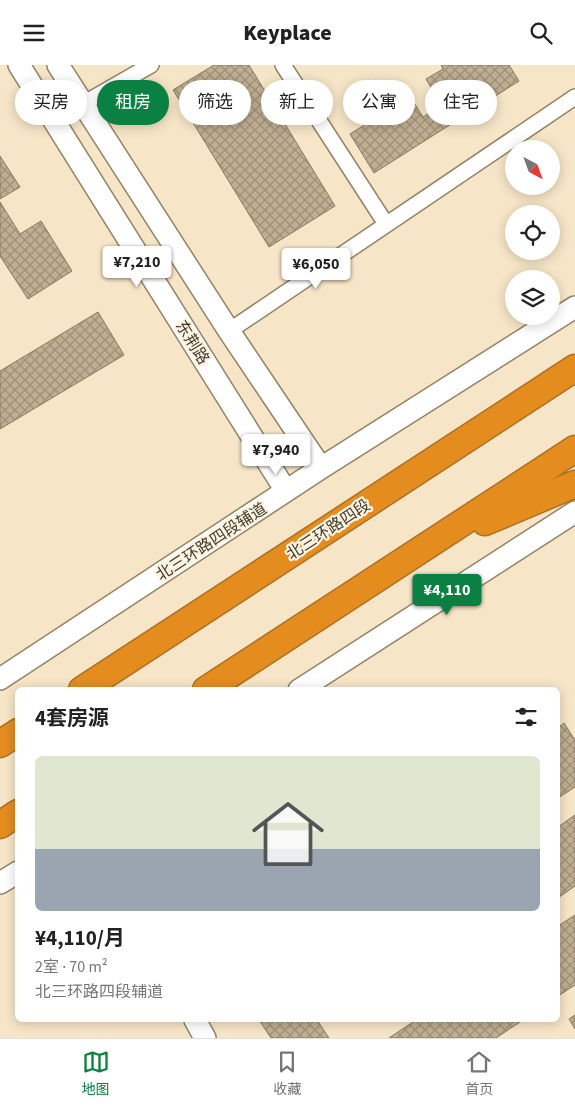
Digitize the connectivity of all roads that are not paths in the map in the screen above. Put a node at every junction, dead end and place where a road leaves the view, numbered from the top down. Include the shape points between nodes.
1 (19, 65) edge
2 (58, 65) edge
3 (151, 65) edge
4 (283, 65) edge
5 (68, 80) edge
6 (575, 97) edge
7 (87, 102) edge
8 (87, 110) edge
9 (386, 224) junction
10 (575, 307) edge
11 (229, 331) junction
12 (575, 367) edge
13 (575, 449) edge
14 (322, 468) junction
15 (575, 484) edge
16 (286, 491) junction
17 (575, 512) edge
18 (423, 548) junction
19 (0, 679) edge
20 (87, 687) edge
21 (211, 687) edge
22 (304, 687) edge
23 (15, 734) edge
24 (0, 744) edge
25 (15, 815) edge
26 (0, 825) edge
27 (15, 874) edge
28 (0, 883) edge
29 (196, 1022) edge
30 (205, 1038) edge

1 - 16 main road, 东荆路
2 - 5 main road
3 - 7 street
4 - 9 street
6 - 9 street
8 - 11 main road
9 - 11 street
10 - 14 main road, 北三环路四段辅道
11 - 14 main road
12 - 20 highway, 北三环路四段
13 - 18 highway
14 - 16 main road, 北三环路四段辅道
15 - 18 highway
16 - 19 main road, 北三环路四段辅道
17 - 22 main road
18 - 21 highway
23 - 24 highway
25 - 26 highway
27 - 28 main road
29 - 30 main road

